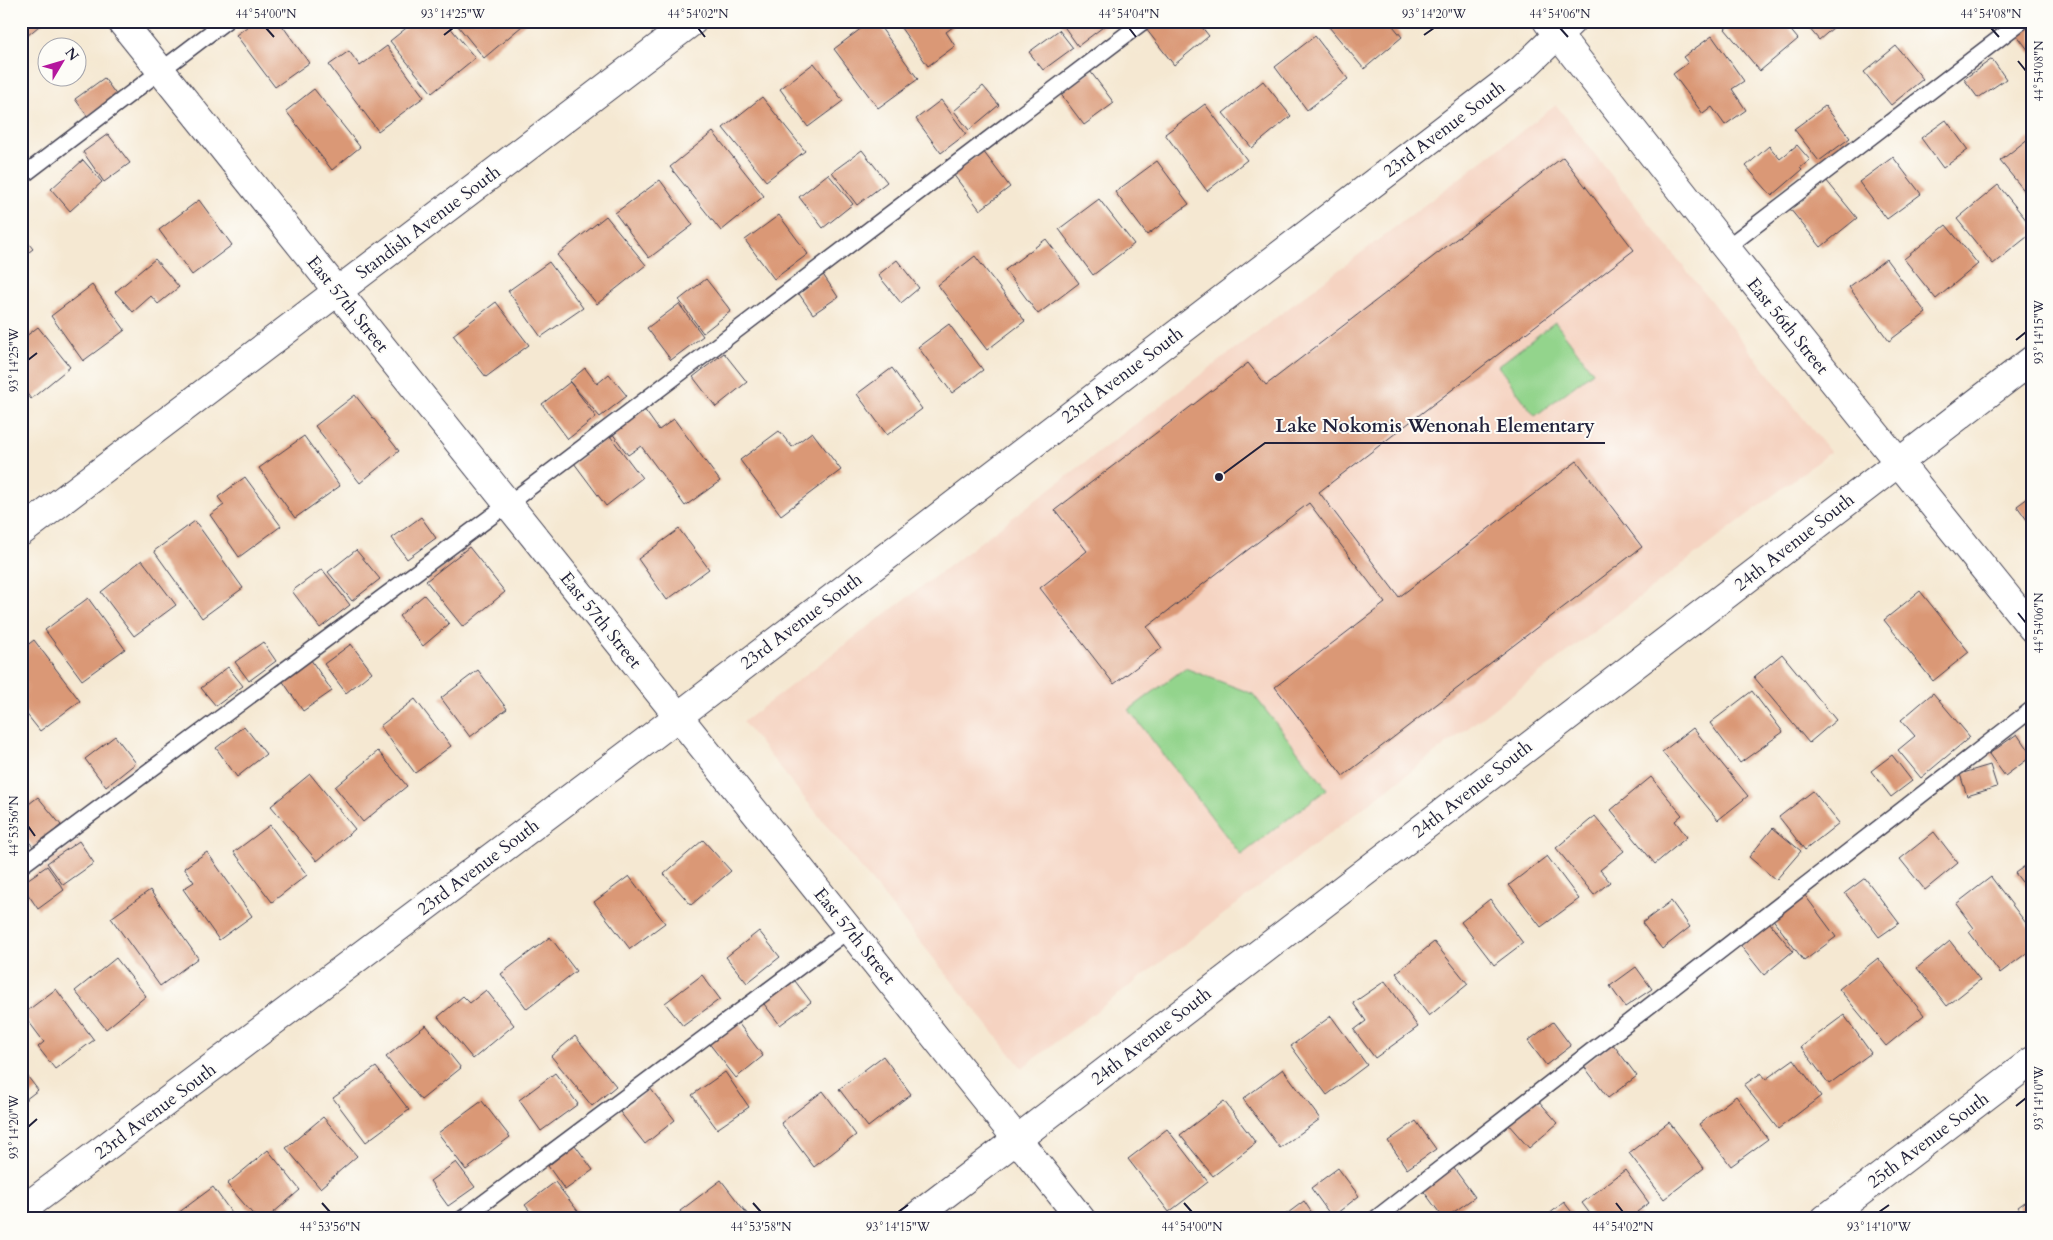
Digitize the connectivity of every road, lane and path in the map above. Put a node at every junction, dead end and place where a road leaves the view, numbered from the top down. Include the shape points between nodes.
1 (120, 21) edge
2 (226, 21) edge
3 (693, 21) edge
4 (1144, 21) edge
5 (2022, 21) edge
6 (1559, 26) edge
7 (160, 71) junction
8 (21, 177) edge
9 (1726, 248) junction
10 (337, 291) junction
11 (2032, 360) edge
12 (1899, 462) junction
13 (508, 504) junction
14 (21, 532) edge
15 (2032, 628) edge
16 (2032, 709) edge
17 (678, 716) junction
18 (21, 866) edge
19 (850, 929) junction
20 (2032, 1061) edge
21 (1017, 1139) junction
22 (21, 1211) edge
23 (462, 1219) edge
24 (913, 1219) edge
25 (1081, 1219) edge
26 (1375, 1219) edge
27 (1825, 1219) edge

1 - 7 street, East 57th Street
2 - 7 lane
3 - 10 street, Standish Avenue South
4 - 13 lane
5 - 9 lane
6 - 9 street, East 56th Street
6 - 17 street, 23rd Avenue South via 1522,70
7 - 8 lane
7 - 10 street, East 57th Street
9 - 12 street, East 56th Street
10 - 13 street, East 57th Street
10 - 14 street, Standish Avenue South
11 - 12 street, 24th Avenue South
12 - 15 street, East 56th Street
12 - 21 street, 24th Avenue South
13 - 17 street, East 57th Street
13 - 18 lane
16 - 26 lane
17 - 19 street, East 57th Street
17 - 22 street, 23rd Avenue South
19 - 21 street, East 57th Street
19 - 23 lane
20 - 27 street, 25th Avenue South
21 - 24 street, 24th Avenue South
21 - 25 street, East 57th Street

